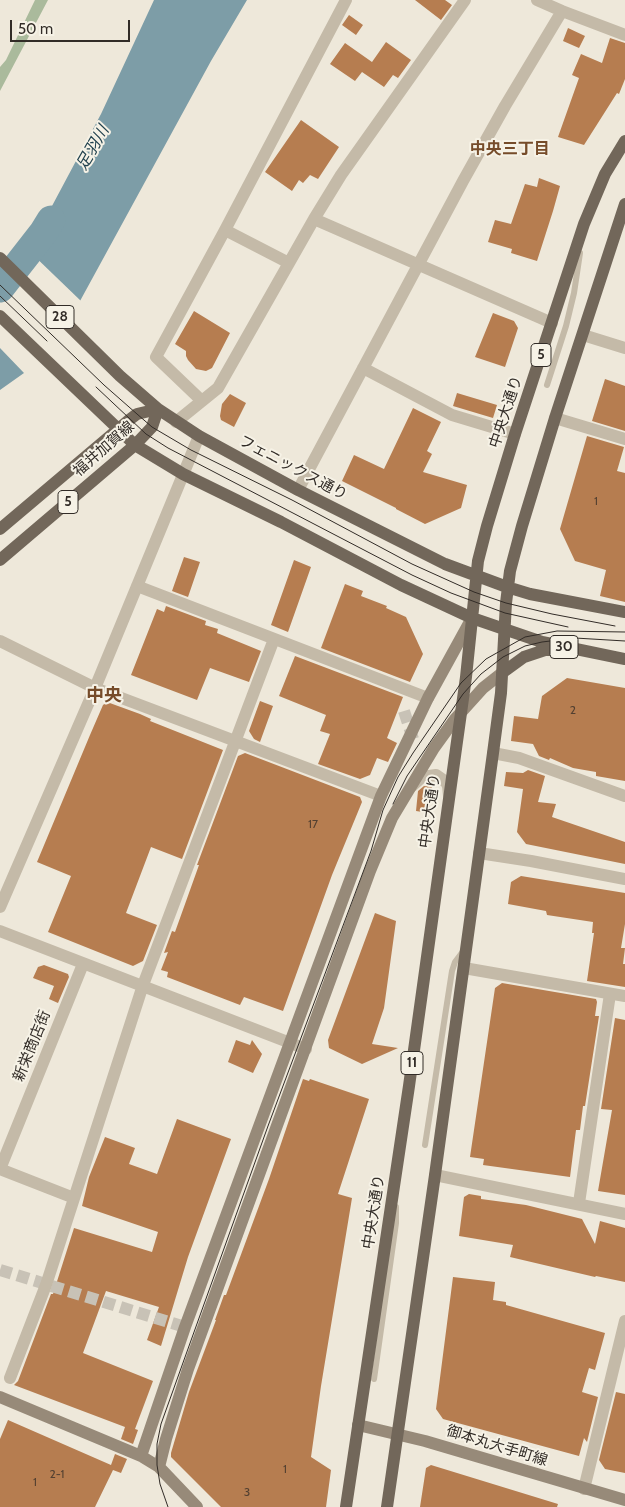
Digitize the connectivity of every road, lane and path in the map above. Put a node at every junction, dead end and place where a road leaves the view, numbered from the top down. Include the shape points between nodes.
1 (346, 0) edge
2 (537, 0) edge
3 (461, 1) edge
4 (562, 11) junction
5 (625, 35) edge
6 (625, 141) edge
7 (625, 205) edge
8 (314, 219) junction
9 (584, 224) junction
10 (225, 230) junction
11 (0, 258) edge
12 (289, 263) junction
13 (419, 264) junction
14 (0, 316) edge
15 (552, 324) junction
16 (583, 335) junction
17 (625, 348) edge
18 (363, 368) junction
19 (547, 385) dead end
20 (202, 401) junction
21 (158, 409) junction
22 (555, 418) junction
23 (176, 422) junction
24 (118, 428) junction
25 (515, 434) junction
26 (199, 436) junction
27 (625, 439) edge
28 (135, 445) junction
29 (183, 474) junction
30 (298, 490) junction
31 (0, 529) edge
32 (0, 560) edge
33 (475, 576) junction
34 (137, 586) junction
35 (507, 587) junction
36 (625, 612) edge
37 (472, 618) junction
38 (504, 630) junction
39 (274, 639) junction
40 (0, 641) edge
41 (572, 649) junction
42 (625, 659) edge
43 (502, 673) junction
44 (95, 688) junction
45 (428, 698) junction
46 (460, 713) junction
47 (236, 741) junction
48 (493, 753) junction
49 (408, 789) junction
50 (381, 796) junction
51 (625, 796) edge
52 (448, 798) junction
53 (480, 853) junction
54 (625, 879) edge
55 (0, 907) edge
56 (0, 931) edge
57 (467, 947) junction
58 (83, 964) junction
59 (464, 968) junction
60 (143, 985) junction
61 (610, 994) junction
62 (625, 996) edge
63 (291, 1043) junction
64 (306, 1049) junction
65 (425, 1145) dead end
66 (399, 1152) junction
67 (0, 1169) edge
68 (436, 1174) junction
69 (74, 1198) junction
70 (579, 1204) junction
71 (625, 1214) edge
72 (625, 1321) edge
73 (10, 1378) dead end
74 (374, 1379) dead end
75 (0, 1397) edge
76 (358, 1425) junction
77 (397, 1434) junction
78 (141, 1456) junction
79 (159, 1467) junction
80 (584, 1489) junction
81 (625, 1500) edge
82 (197, 1507) edge
83 (346, 1507) edge
84 (387, 1507) edge

1 - 10 street
2 - 4 street
3 - 8 street
4 - 5 street
4 - 13 street via 505,106
6 - 9 main road, 中央大通り / 5 via 605,174
7 - 16 main road, 5
8 - 12 street
8 - 13 street
9 - 15 main road, 中央大通り / 5
9 - 19 lane via 574,293
10 - 12 street
10 - 20 street via 156,357
11 - 21 main road, フェニックス通り / 28
12 - 20 street via 218,388
13 - 15 street
13 - 18 street
14 - 24 main road
15 - 25 main road, 中央大通り / 5
16 - 17 street
16 - 22 main road, 5
18 - 25 street via 452,415
18 - 30 street
20 - 23 street
21 - 23 main road, フェニックス通り
21 - 24 main road, 福井加賀線 / 5 via 137,414
21 - 28 main road, 福井加賀線 / 5 via 152,427
22 - 27 street
22 - 35 main road, 5 via 520,531
23 - 26 main road, フェニックス通り
24 - 28 main road
24 - 31 main road, 福井加賀線 / 5
25 - 33 main road, 中央大通り / 5 via 486,526
26 - 29 street
26 - 30 main road, フェニックス通り
28 - 29 main road
28 - 32 main road, 福井加賀線 / 5
29 - 34 street
29 - 37 main road
30 - 33 main road, フェニックス通り
33 - 35 main road, フェニックス通り
33 - 37 main road, 中央大通り
34 - 39 street
34 - 44 street
35 - 36 main road, フェニックス通り
35 - 38 main road, 5
37 - 38 main road
37 - 45 street
37 - 46 main road, 中央大通り / 11
38 - 41 main road, 30
38 - 43 main road
39 - 45 street
39 - 47 street
40 - 44 street
41 - 42 main road, 30
41 - 43 main road via 534,653
43 - 46 street
43 - 48 main road
44 - 47 street
44 - 55 street
45 - 50 street
46 - 49 street
46 - 52 main road, 中央大通り / 11
47 - 50 street
47 - 60 street
48 - 51 street via 519,758
48 - 53 main road
49 - 52 street via 422,777 436,776 446,782
49 - 64 street via 370,871
50 - 63 street
52 - 66 main road, 中央大通り / 11
53 - 54 street
53 - 57 main road
56 - 58 street
57 - 59 main road
57 - 65 lane via 452,971
58 - 60 street
58 - 67 street, 新栄商店街
59 - 61 street
59 - 68 main road
60 - 63 street
60 - 69 street
61 - 62 street
61 - 70 street
63 - 64 street
63 - 78 street via 185,1327
64 - 79 street via 188,1369
66 - 74 lane via 396,1223
66 - 76 main road, 中央大通り / 11
67 - 69 street, 新栄商店街
68 - 70 street
68 - 77 main road
69 - 73 street
70 - 71 street
72 - 80 street
75 - 78 street
76 - 77 street, 御本丸大手町線
76 - 83 main road, 中央大通り / 11
77 - 80 street, 御本丸大手町線
77 - 84 main road
78 - 79 street
79 - 82 street
80 - 81 street, 御本丸大手町線

